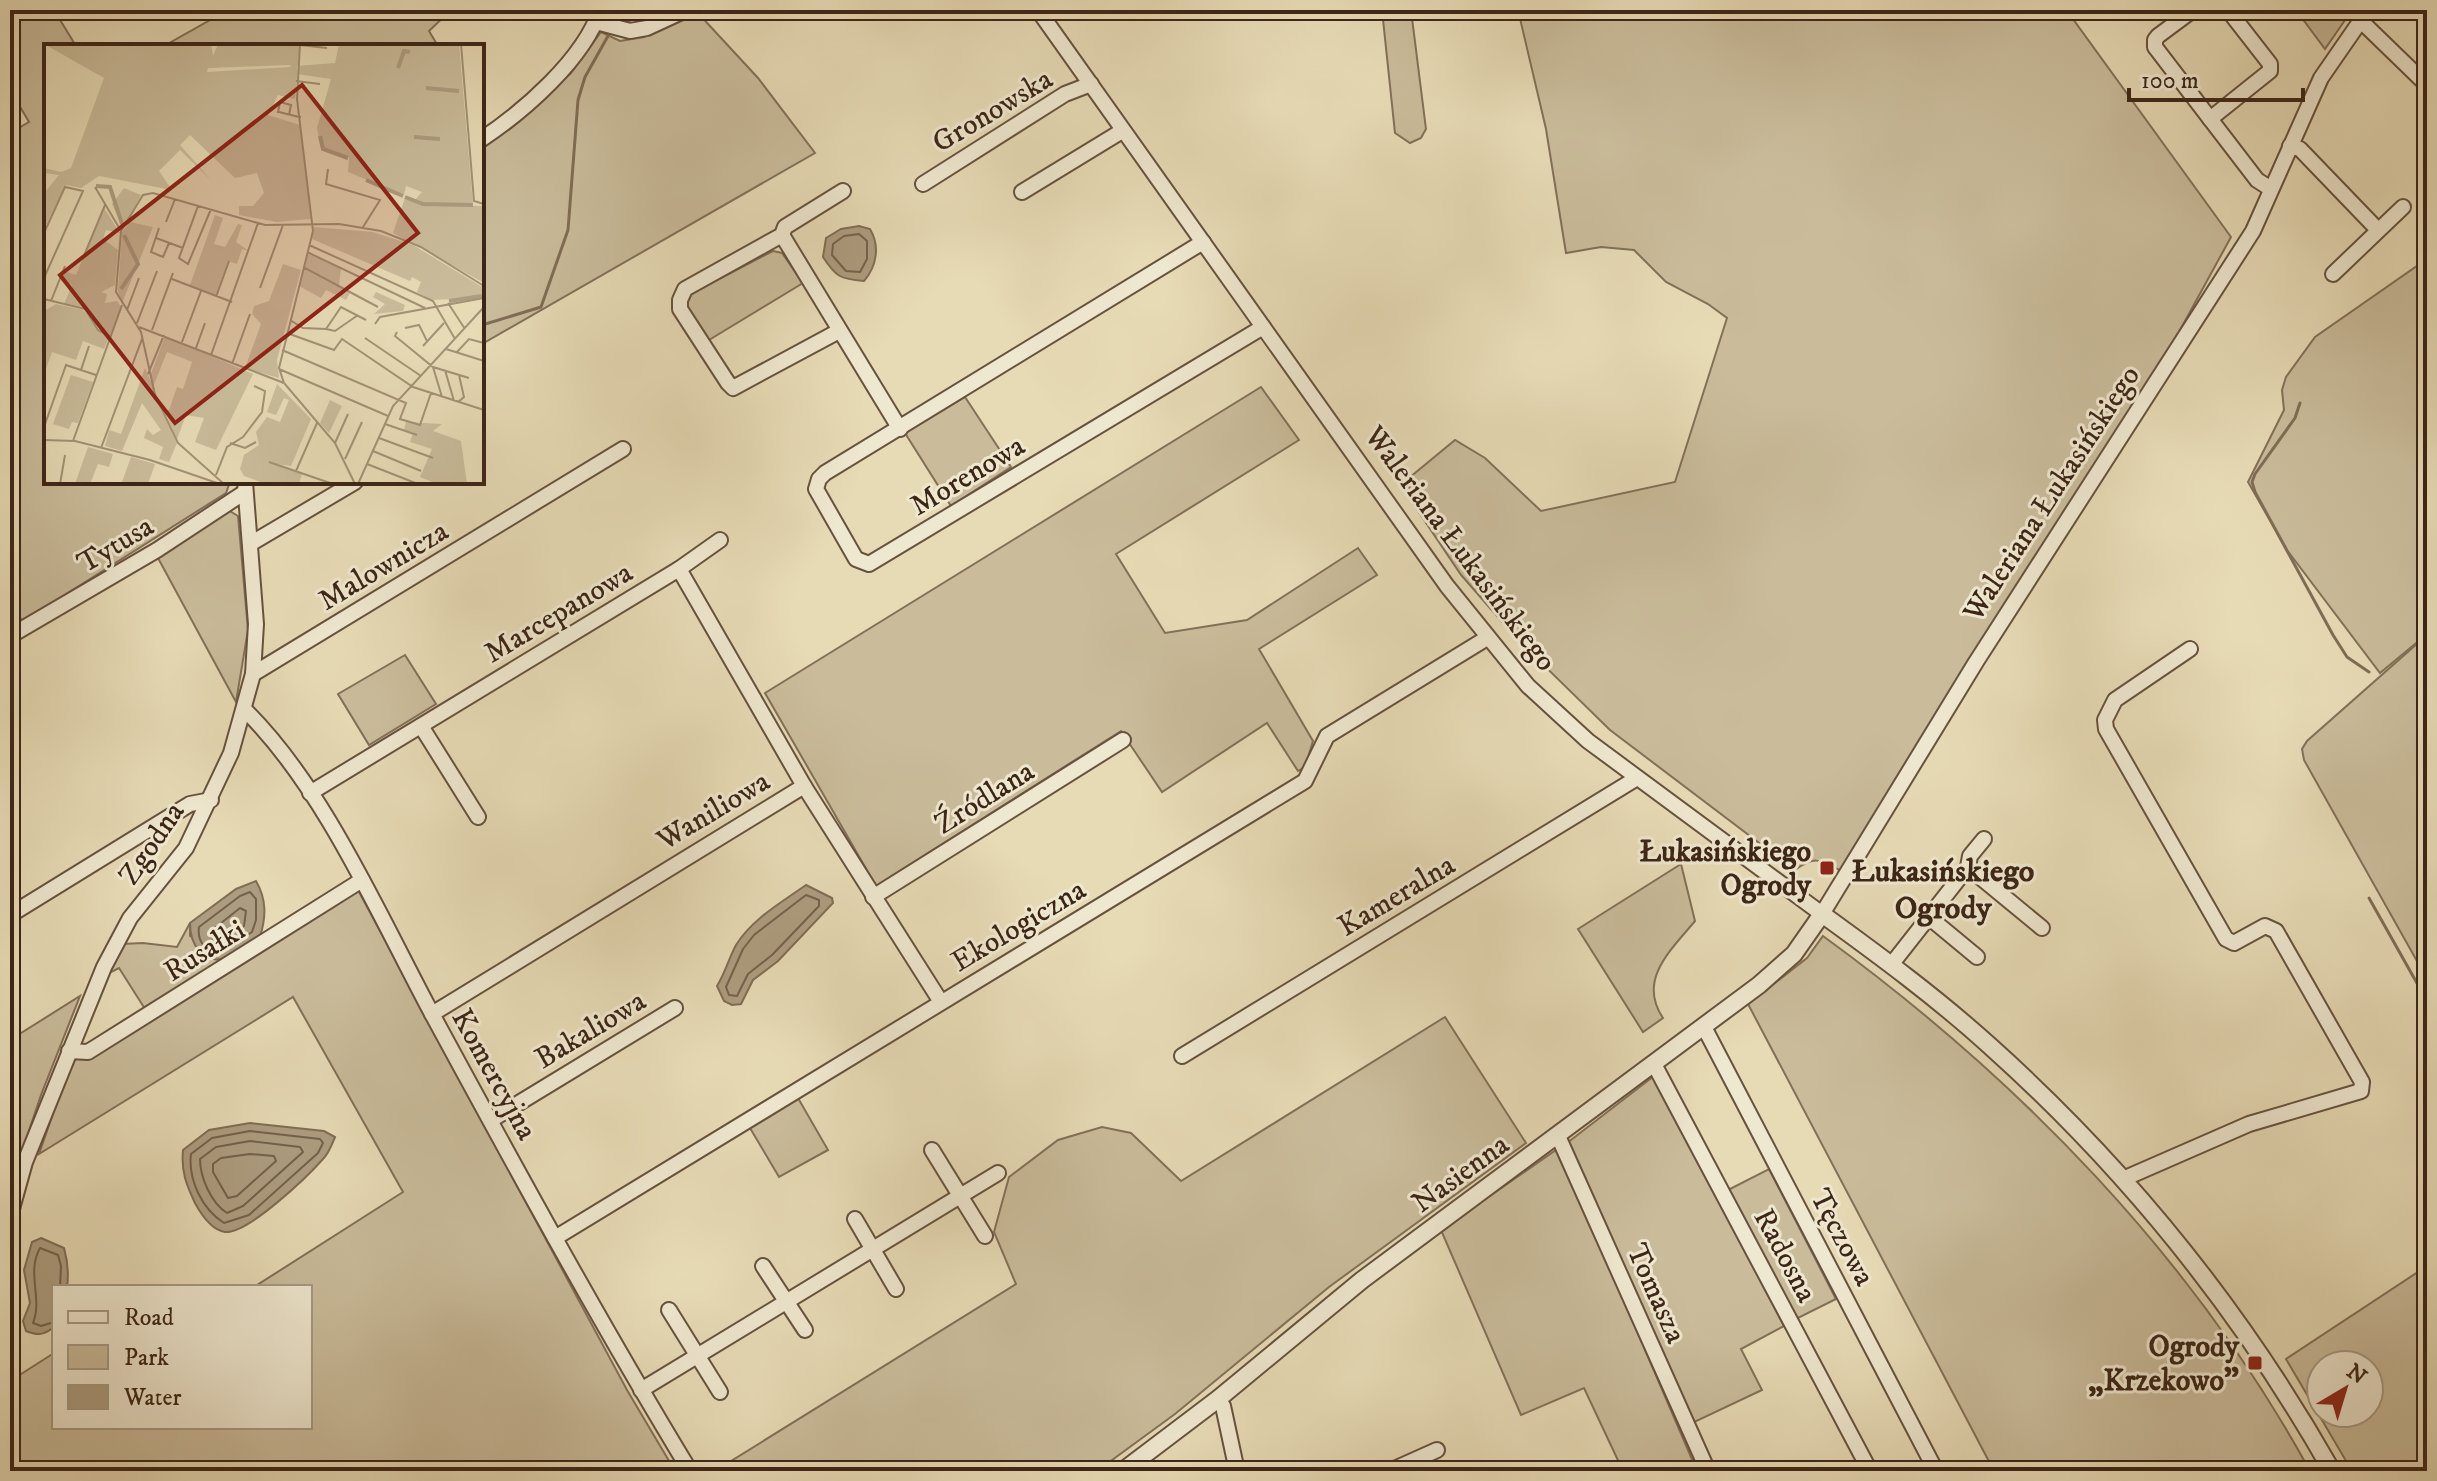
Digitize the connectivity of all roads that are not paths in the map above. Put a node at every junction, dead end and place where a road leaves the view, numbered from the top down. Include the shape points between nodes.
1 (686, 10) edge
2 (1038, 10) edge
3 (2193, 10) edge
4 (2228, 10) edge
5 (2364, 15) edge
6 (598, 16) edge
7 (1091, 84) junction
8 (2427, 85) edge
9 (2210, 119) junction
10 (1122, 131) junction
11 (484, 138) edge
12 (2290, 146) junction
13 (923, 184) dead end
14 (2271, 189) junction
15 (843, 191) dead end
16 (1022, 192) dead end
17 (2403, 207) dead end
18 (2378, 230) junction
19 (782, 235) junction
20 (1203, 242) junction
21 (2333, 274) dead end
22 (1263, 327) junction
23 (839, 331) junction
24 (900, 429) junction
25 (623, 449) dead end
26 (352, 484) edge
27 (245, 487) edge
28 (720, 540) dead end
29 (250, 544) junction
30 (679, 569) junction
31 (10, 619) edge
32 (13, 635) edge
33 (1487, 638) junction
34 (2190, 649) dead end
35 (253, 674) junction
36 (244, 709) junction
37 (421, 726) junction
38 (1123, 740) dead end
39 (1637, 778) junction
40 (804, 786) junction
41 (310, 793) junction
42 (211, 800) junction
43 (478, 817) dead end
44 (1984, 839) dead end
45 (1968, 867) junction
46 (362, 880) junction
47 (873, 897) junction
48 (1822, 914) junction
49 (10, 915) edge
50 (1930, 918) junction
51 (2042, 928) dead end
52 (1977, 957) dead end
53 (1891, 965) junction
54 (941, 1002) junction
55 (675, 1008) dead end
56 (432, 1014) junction
57 (1704, 1027) junction
58 (69, 1051) junction
59 (1182, 1056) dead end
60 (1654, 1064) junction
61 (491, 1120) junction
62 (1558, 1136) junction
63 (932, 1150) dead end
64 (998, 1173) dead end
65 (2123, 1179) junction
66 (960, 1196) junction
67 (10, 1216) edge
68 (855, 1219) dead end
69 (985, 1236) dead end
70 (555, 1238) junction
71 (873, 1250) junction
72 (763, 1266) dead end
73 (896, 1289) dead end
74 (787, 1302) junction
75 (669, 1310) dead end
76 (805, 1330) dead end
77 (698, 1356) junction
78 (641, 1390) junction
79 (720, 1392) dead end
80 (1218, 1399) junction
81 (1437, 1450) dead end
82 (1131, 1469) edge
83 (690, 1471) edge
84 (1237, 1471) edge
85 (1390, 1471) edge
86 (1708, 1471) edge
87 (1870, 1471) edge
88 (1936, 1471) edge
89 (2332, 1471) edge

1 - 6 street via 630,31
2 - 7 street, Waleriana Łukasińskiego
3 - 9 street via 2158,36 2155,47
4 - 9 street via 2270,71
5 - 8 street
5 - 12 street, Waleriana Łukasińskiego via 2321,78
6 - 11 street via 555,76
7 - 10 street, Waleriana Łukasińskiego
7 - 13 street, Gronowska via 1065,94
9 - 14 street via 2259,183
10 - 16 street
10 - 20 street, Waleriana Łukasińskiego
12 - 14 street, Waleriana Łukasińskiego
12 - 18 street via 2300,149
14 - 48 street, Waleriana Łukasińskiego via 2245,243 1976,662
15 - 19 street via 785,227
17 - 18 street
18 - 21 street
19 - 23 street
19 - 23 street via 685,289 680,309 733,388
20 - 22 street, Waleriana Łukasińskiego
20 - 24 street, Morenowa
22 - 24 street, Morenowa via 869,564 862,563 816,489 819,479
22 - 33 street, Waleriana Łukasińskiego
23 - 24 street
25 - 35 street, Malownicza
26 - 29 street
27 - 29 street, Zgodna
27 - 32 street, Tytusa via 157,550
28 - 30 street, Marcepanowa
29 - 35 street, Zgodna via 256,602
30 - 37 street, Marcepanowa
30 - 40 street
31 - 32 street
33 - 39 street, Waleriana Łukasińskiego via 1548,705
33 - 54 street, Ekologiczna via 1327,736 1305,781
34 - 65 street via 2115,700 2106,729 2226,939 2234,943 2265,926 2276,931 2362,1082 2361,1091 2249,1124
35 - 36 street, Zgodna
36 - 41 street, Komercyjna
36 - 42 street, Zgodna
37 - 41 street, Marcepanowa
37 - 43 street
38 - 47 street, Źródlana
39 - 48 street, Waleriana Łukasińskiego
39 - 59 street, Kameralna
40 - 47 street, Waniliowa
40 - 56 street, Waniliowa
41 - 46 street, Komercyjna
42 - 49 street via 190,804
42 - 58 street, Zgodna via 186,848 118,937
44 - 45 street
45 - 50 street
45 - 51 street
46 - 56 street, Komercyjna
46 - 58 street, Rusałki via 88,1052
47 - 54 street, Waniliowa
48 - 53 street, Waleriana Łukasińskiego
48 - 57 street, Nasienna via 1780,968
50 - 52 street
50 - 53 street
53 - 65 street, Waleriana Łukasińskiego via 1990,1046
54 - 70 street, Ekologiczna
55 - 61 street, Bakaliowa
56 - 61 street, Komercyjna
57 - 60 street, Nasienna
57 - 88 street, Tęczowa
58 - 67 street, Zgodna via 25,1162
60 - 62 street, Nasienna
60 - 87 street, Radosna
61 - 70 street, Komercyjna
62 - 80 street, Nasienna via 1362,1280
62 - 86 street, Tomasza
63 - 66 street
64 - 66 street
65 - 89 street, Waleriana Łukasińskiego via 2227,1309
66 - 69 street
66 - 71 street
68 - 71 street
70 - 78 street, Komercyjna
71 - 73 street
71 - 74 street
72 - 74 street
74 - 76 street
74 - 77 street
75 - 77 street
77 - 78 street
77 - 79 street
78 - 83 street, Komercyjna
80 - 82 street, Nasienna
80 - 84 street
81 - 85 street

